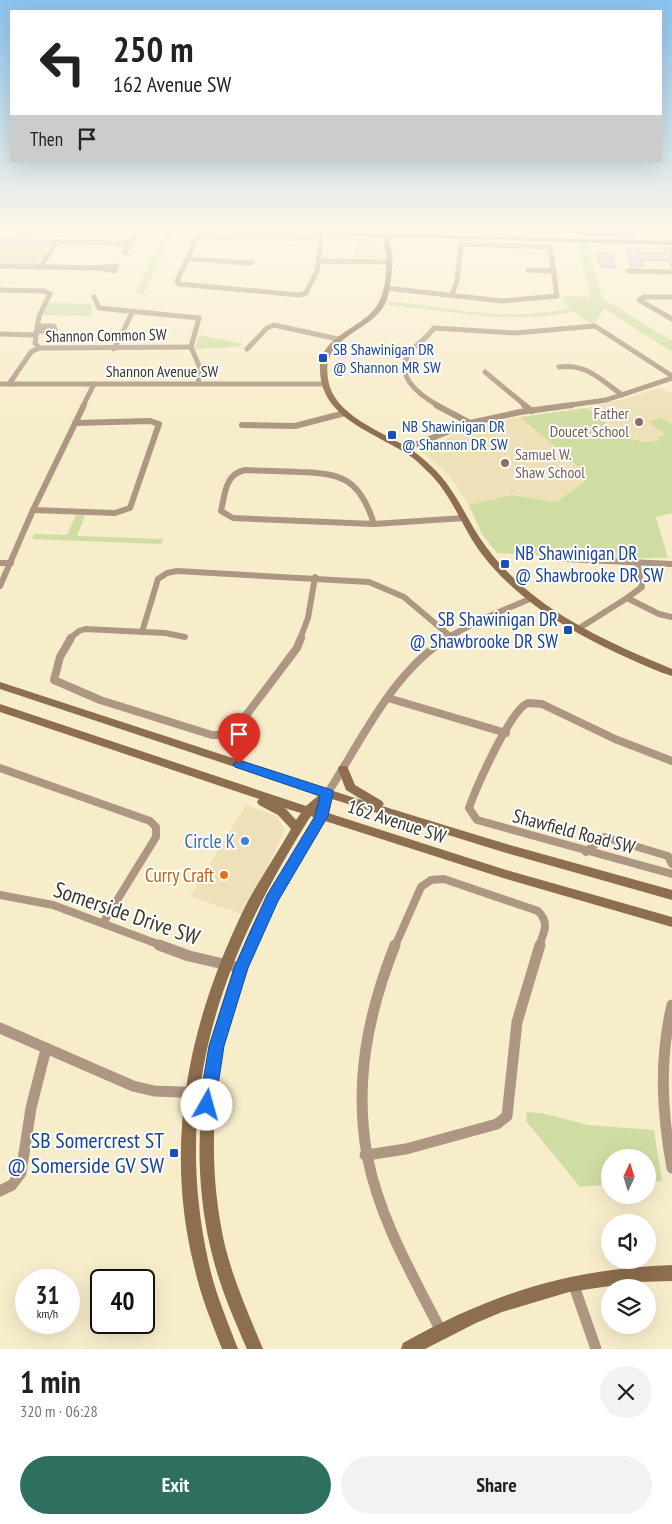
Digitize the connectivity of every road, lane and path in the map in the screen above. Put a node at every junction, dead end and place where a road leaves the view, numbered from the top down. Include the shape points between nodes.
1 (42, 291) edge
2 (250, 291) edge
3 (307, 291) edge
4 (386, 291) edge
5 (414, 291) edge
6 (453, 291) edge
7 (558, 291) edge
8 (452, 295) junction
9 (94, 297) dead end
10 (672, 297) edge
11 (133, 311) junction
12 (672, 319) edge
13 (36, 331) junction
14 (0, 334) edge
15 (338, 339) junction
16 (191, 347) junction
17 (39, 348) junction
18 (114, 349) junction
19 (247, 349) dead end
20 (559, 367) dead end
21 (485, 372) dead end
22 (672, 377) edge
23 (198, 382) junction
24 (0, 384) edge
25 (9, 384) junction
26 (94, 384) junction
27 (324, 384) junction
28 (622, 395) junction
29 (532, 410) junction
30 (345, 413) junction
31 (470, 422) junction
32 (75, 423) junction
33 (242, 425) dead end
34 (404, 449) junction
35 (33, 510) junction
36 (464, 518) junction
37 (374, 524) junction
38 (543, 558) dead end
39 (637, 562) junction
40 (0, 563) edge
41 (672, 564) edge
42 (6, 568) edge
43 (314, 577) junction
44 (0, 586) edge
45 (532, 598) junction
46 (627, 598) junction
47 (672, 618) edge
48 (578, 629) junction
49 (142, 632) junction
50 (450, 636) junction
51 (185, 637) dead end
52 (672, 673) edge
53 (0, 685) edge
54 (388, 698) junction
55 (0, 708) edge
56 (506, 733) junction
57 (672, 760) edge
58 (0, 768) edge
59 (343, 769) junction
60 (236, 787) junction
61 (327, 794) junction
62 (308, 812) junction
63 (322, 816) junction
64 (401, 816) junction
65 (297, 829) junction
66 (586, 852) junction
67 (672, 864) edge
68 (672, 874) edge
69 (0, 895) edge
70 (672, 895) edge
71 (672, 922) edge
72 (104, 923) junction
73 (225, 964) junction
74 (241, 968) junction
75 (672, 1005) edge
76 (0, 1028) edge
77 (46, 1049) junction
78 (190, 1093) junction
79 (208, 1093) junction
80 (668, 1109) edge
81 (365, 1155) junction
82 (672, 1168) edge
83 (0, 1191) edge
84 (672, 1273) edge
85 (573, 1283) junction
86 (441, 1330) junction
87 (230, 1349) edge
88 (255, 1349) edge
89 (409, 1349) edge
90 (596, 1349) edge

1 - 13 street via 50,294 41,310
2 - 3 street via 297,295
4 - 15 main road via 378,310
5 - 8 street
6 - 8 street
7 - 8 street via 557,296 515,301
9 - 11 street via 100,309
10 - 12 street via 644,297 639,300
11 - 16 street via 198,318
11 - 18 street
13 - 14 street
13 - 17 street via 35,342
15 - 19 street via 274,325
15 - 27 main road via 325,362
16 - 18 street, Shannon Common SW
16 - 23 street via 200,368
17 - 18 street, Shannon Common SW
17 - 25 street, Shannon Common SW via 31,352
20 - 28 street via 582,367
21 - 29 street
22 - 28 street
22 - 31 street via 596,327 515,334 434,328 427,340 407,358 404,367 406,380 420,395
23 - 26 street, Shannon Avenue SW
23 - 27 street, Shannon Avenue SW
24 - 25 street, Shannon Avenue SW
25 - 26 street, Shannon Avenue SW
26 - 32 street
27 - 30 main road
28 - 29 street via 579,405
29 - 31 street
30 - 33 street via 302,427
30 - 34 main road
31 - 34 street
32 - 35 street
32 - 35 street via 150,421 160,424 130,508 116,513
34 - 36 main road via 444,483
35 - 42 street
36 - 37 street
36 - 45 main road via 472,535 492,561
37 - 37 street via 233,518 221,511 230,476 236,471 328,473 339,475 357,491 367,504
38 - 39 street
39 - 41 street
39 - 46 street via 642,587
40 - 42 street
42 - 44 street
43 - 49 street via 167,572 158,578
43 - 49 street via 308,618 296,648 235,730 226,735 212,735 55,682 54,674 72,634 85,630
43 - 50 street via 356,580 387,587 413,602
45 - 48 main road
45 - 50 street
46 - 47 street
46 - 48 street
48 - 52 main road
49 - 51 street
50 - 54 street via 415,664
53 - 61 main road, 162 Avenue SW
54 - 56 street
54 - 59 street
55 - 60 main road, 162 Avenue SW
56 - 57 street via 521,707 536,702 615,739
56 - 66 street, Shawfield Road SW via 470,803 471,814 477,820
58 - 72 street via 150,821 156,827 156,837
59 - 61 street
59 - 64 main road via 350,787 358,794
60 - 62 main road, 162 Avenue SW
60 - 65 main road via 282,812
61 - 62 main road
61 - 63 main road
61 - 64 main road, 162 Avenue SW
62 - 63 main road, 162 Avenue SW
62 - 65 main road
63 - 71 main road, 162 Avenue SW
63 - 74 main road via 272,899
64 - 70 main road, 162 Avenue SW
65 - 73 main road via 258,894
66 - 67 street via 604,837 668,856
66 - 68 street, Shawfield Road SW
69 - 72 street, Somerside Drive SW via 53,905
72 - 73 street, Somerside Drive SW via 189,956
73 - 74 street, Somerside Drive SW
73 - 78 main road via 201,1037
74 - 79 main road via 216,1046
75 - 80 street via 663,1063
76 - 77 street
77 - 78 street via 133,1086
77 - 83 street via 31,1108 21,1173 12,1185
78 - 79 street
78 - 87 main road via 186,1147 193,1226 211,1300
79 - 88 main road via 206,1158 211,1210 231,1291
80 - 82 street
81 - 81 street via 360,1112 365,1046 387,963 421,887 431,880 444,879 534,908 544,917 546,926 517,1022 510,1104 506,1116 497,1124 406,1148
81 - 86 street via 385,1217
84 - 85 main road
85 - 86 main road via 506,1302
85 - 90 street
86 - 89 main road

